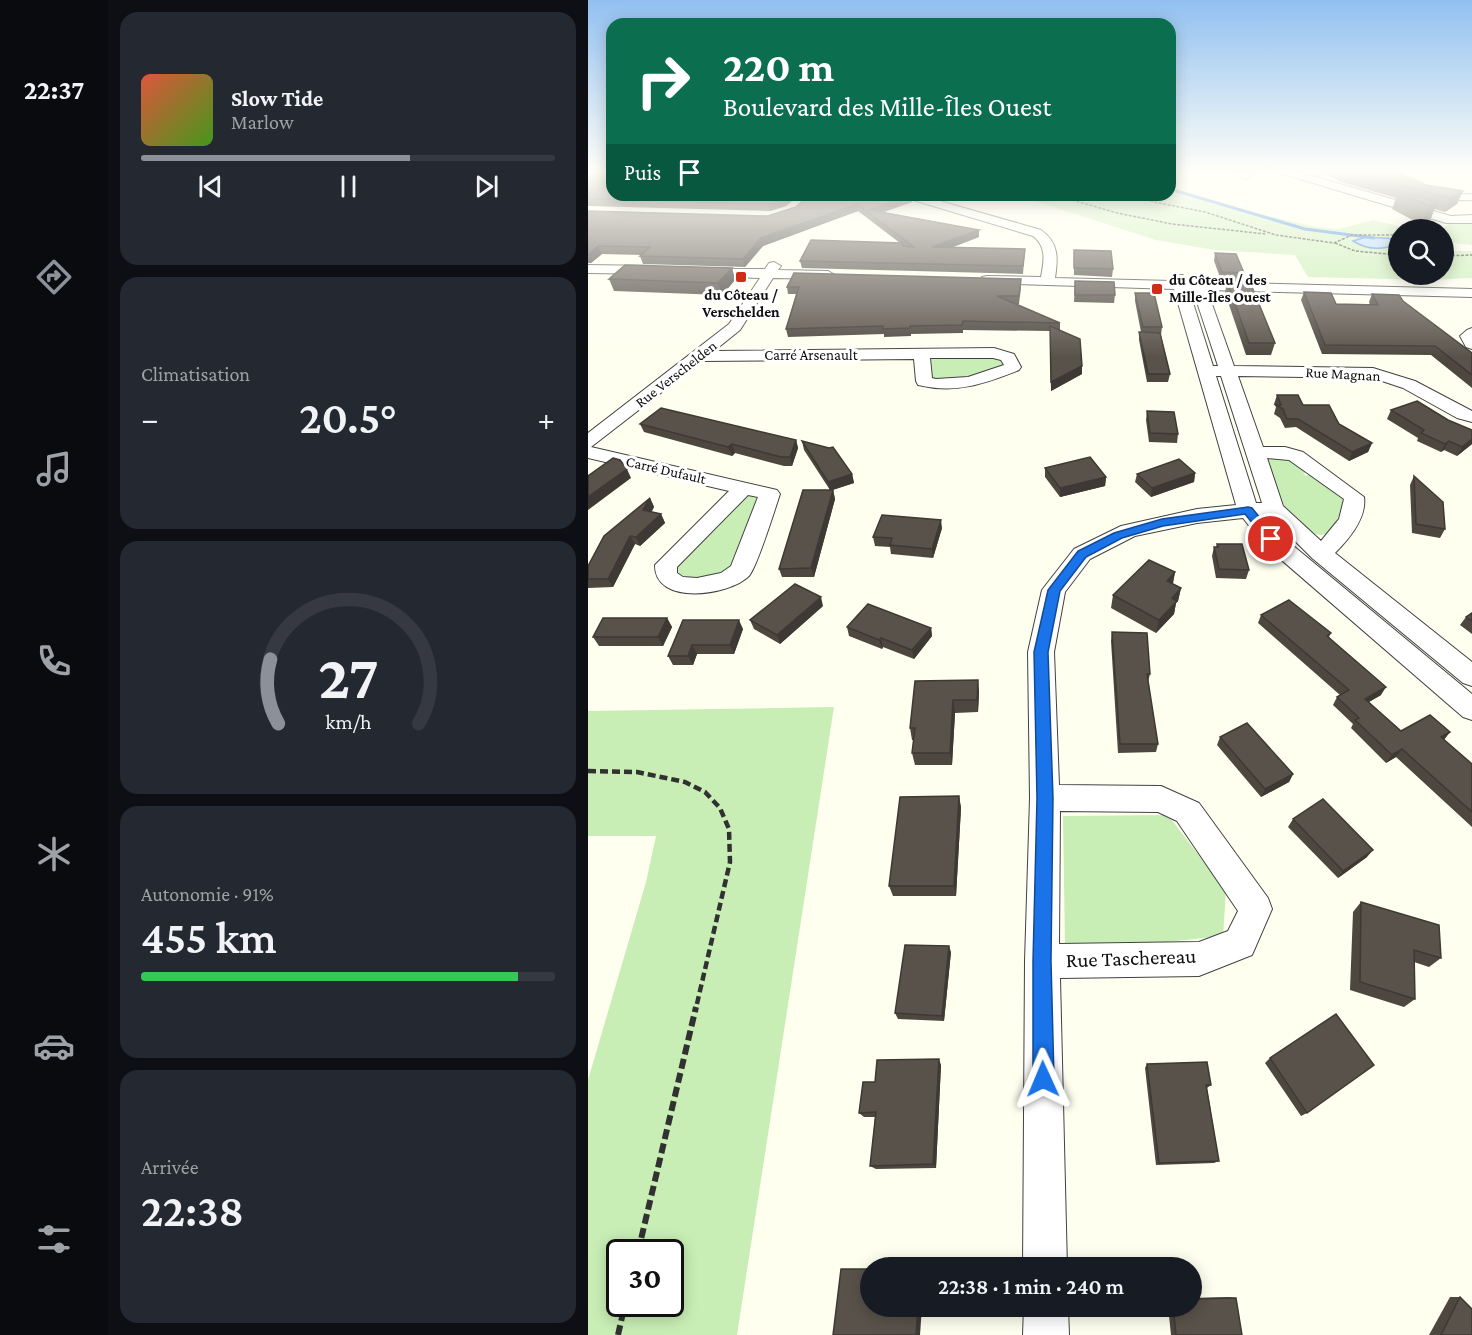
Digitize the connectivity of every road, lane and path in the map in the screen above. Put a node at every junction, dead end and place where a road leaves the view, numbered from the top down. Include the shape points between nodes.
1 (1038, 233) edge
2 (1260, 233) edge
3 (1271, 233) edge
4 (1276, 235) junction
5 (1388, 235) edge
6 (1334, 243) junction
7 (1388, 254) edge
8 (1472, 255) edge
9 (1454, 256) edge
10 (588, 261) edge
11 (616, 266) junction
12 (588, 268) edge
13 (772, 270) junction
14 (843, 272) edge
15 (976, 276) edge
16 (1048, 278) junction
17 (596, 282) dead end
18 (1178, 282) junction
19 (1197, 282) junction
20 (1472, 284) edge
21 (1472, 293) edge
22 (1472, 333) edge
23 (1472, 344) edge
24 (922, 354) junction
25 (700, 356) junction
26 (1204, 371) junction
27 (1226, 371) junction
28 (1472, 417) edge
29 (588, 442) edge
30 (588, 452) edge
31 (1254, 452) junction
32 (744, 487) junction
33 (1261, 509) junction
34 (1320, 553) junction
35 (1472, 676) edge
36 (1472, 709) edge
37 (588, 771) edge
38 (1045, 798) junction
39 (1042, 961) junction
40 (641, 1239) edge
41 (1045, 1257) edge
42 (623, 1317) edge
43 (1046, 1317) edge
44 (618, 1335) edge
45 (1046, 1335) edge

1 - 16 street via 1052,249
2 - 4 path
3 - 4 path
4 - 6 path
5 - 6 path via 1352,235
6 - 7 path via 1355,251
8 - 9 path
10 - 11 street
11 - 12 street
11 - 13 street
11 - 17 street
13 - 14 street
13 - 25 street, Rue Verschelden via 735,327
15 - 16 street
16 - 18 street
18 - 19 street
18 - 26 street
19 - 20 street
19 - 21 street
19 - 27 street
22 - 23 street via 1468,336
24 - 24 street, Carré Arsenault via 924,381 939,386 968,384 1013,367 1008,357 994,353
24 - 25 street, Carré Arsenault
25 - 29 street, Rue Verschelden
26 - 27 street, Rue Magnan
26 - 33 street
27 - 28 street, Rue Magnan via 1393,376
27 - 31 street
30 - 32 street, Carré Dufault
31 - 33 street
31 - 34 street via 1296,456 1354,497 1354,507 1337,540
32 - 32 street, Carré Dufault via 666,565 666,576 678,584 697,586 728,579 741,570 770,494
33 - 34 street via 1291,527
33 - 36 street via 1271,539
33 - 38 street, Rue Taschereau via 1129,531 1082,554 1064,576 1054,590 1041,652
34 - 35 street
37 - 40 path via 651,773 694,784 719,806 730,841 724,890
38 - 39 street, Rue Taschereau
38 - 39 street, Rue Taschereau via 1161,799 1188,812 1256,909 1240,943 1199,959
39 - 41 street, Rue Taschereau
42 - 44 path
43 - 45 street

